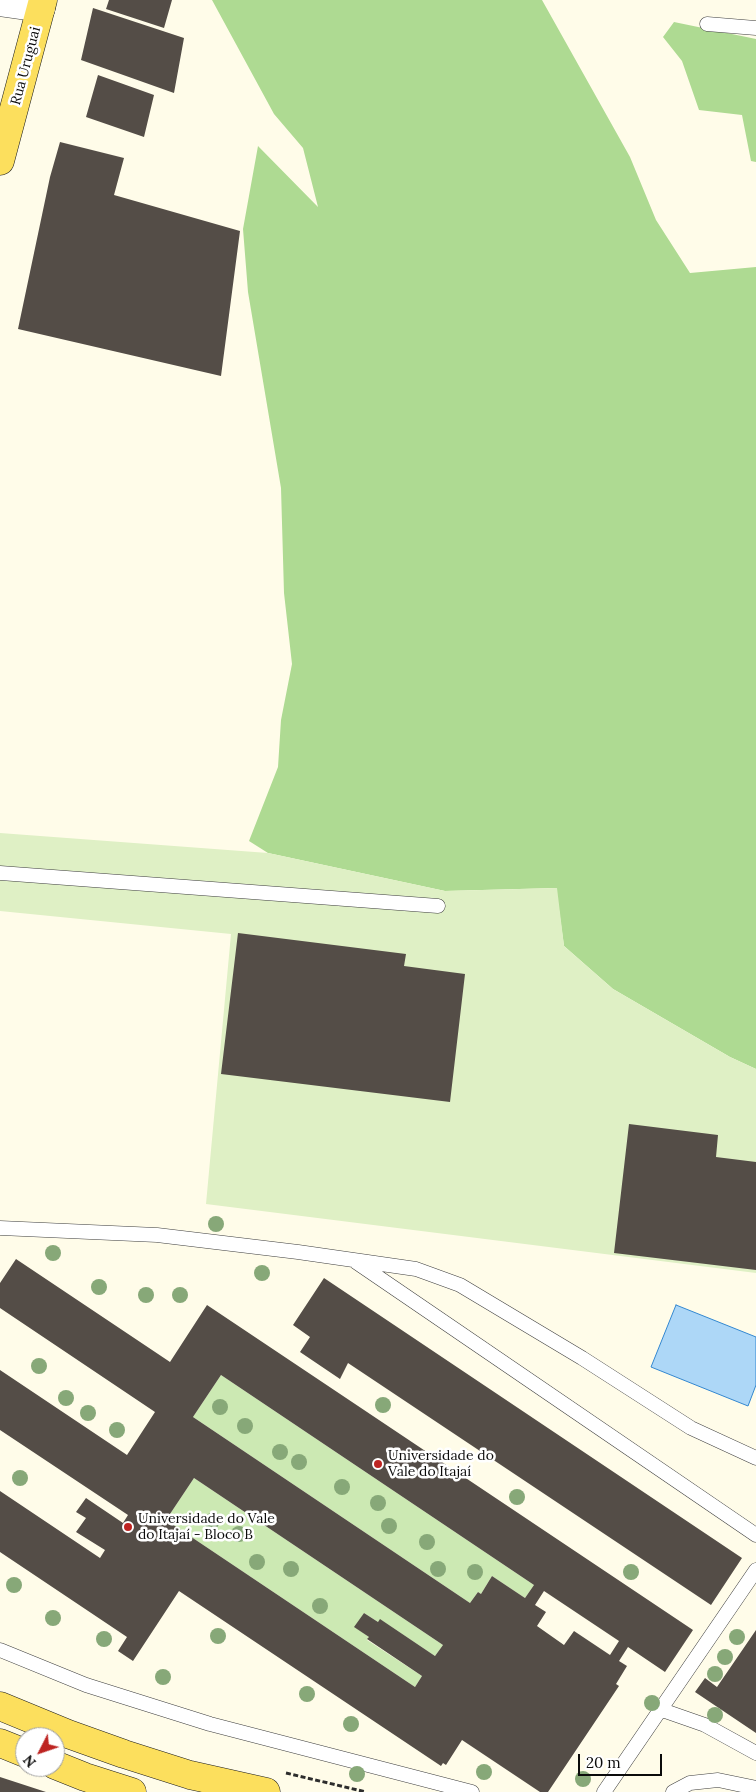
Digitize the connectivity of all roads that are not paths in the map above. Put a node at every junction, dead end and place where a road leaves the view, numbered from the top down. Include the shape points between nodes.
1 (0, 2) edge
2 (42, 4) edge
3 (707, 24) dead end
4 (756, 28) edge
5 (0, 161) edge
6 (0, 873) edge
7 (438, 906) dead end
8 (0, 1228) edge
9 (352, 1260) junction
10 (756, 1458) edge
11 (756, 1535) edge
12 (756, 1570) edge
13 (0, 1650) edge
14 (0, 1706) edge
15 (662, 1710) junction
16 (0, 1743) edge
17 (15, 1749) edge
18 (756, 1753) edge
19 (65, 1769) edge
20 (756, 1788) edge
21 (132, 1792) edge
22 (266, 1792) edge
23 (472, 1792) edge
24 (604, 1792) edge
25 (673, 1792) edge

1 - 2 street
2 - 5 main road, Rua Uruguai
3 - 4 lane
6 - 7 lane
8 - 9 lane via 157,1235
9 - 10 lane via 416,1269 460,1285 691,1428
9 - 11 lane
12 - 15 lane
13 - 23 lane via 86,1685 210,1724
14 - 22 main road via 124,1754 190,1775
15 - 18 lane via 705,1725
15 - 24 lane
16 - 17 main road
19 - 21 main road
20 - 25 lane via 718,1780 690,1782

